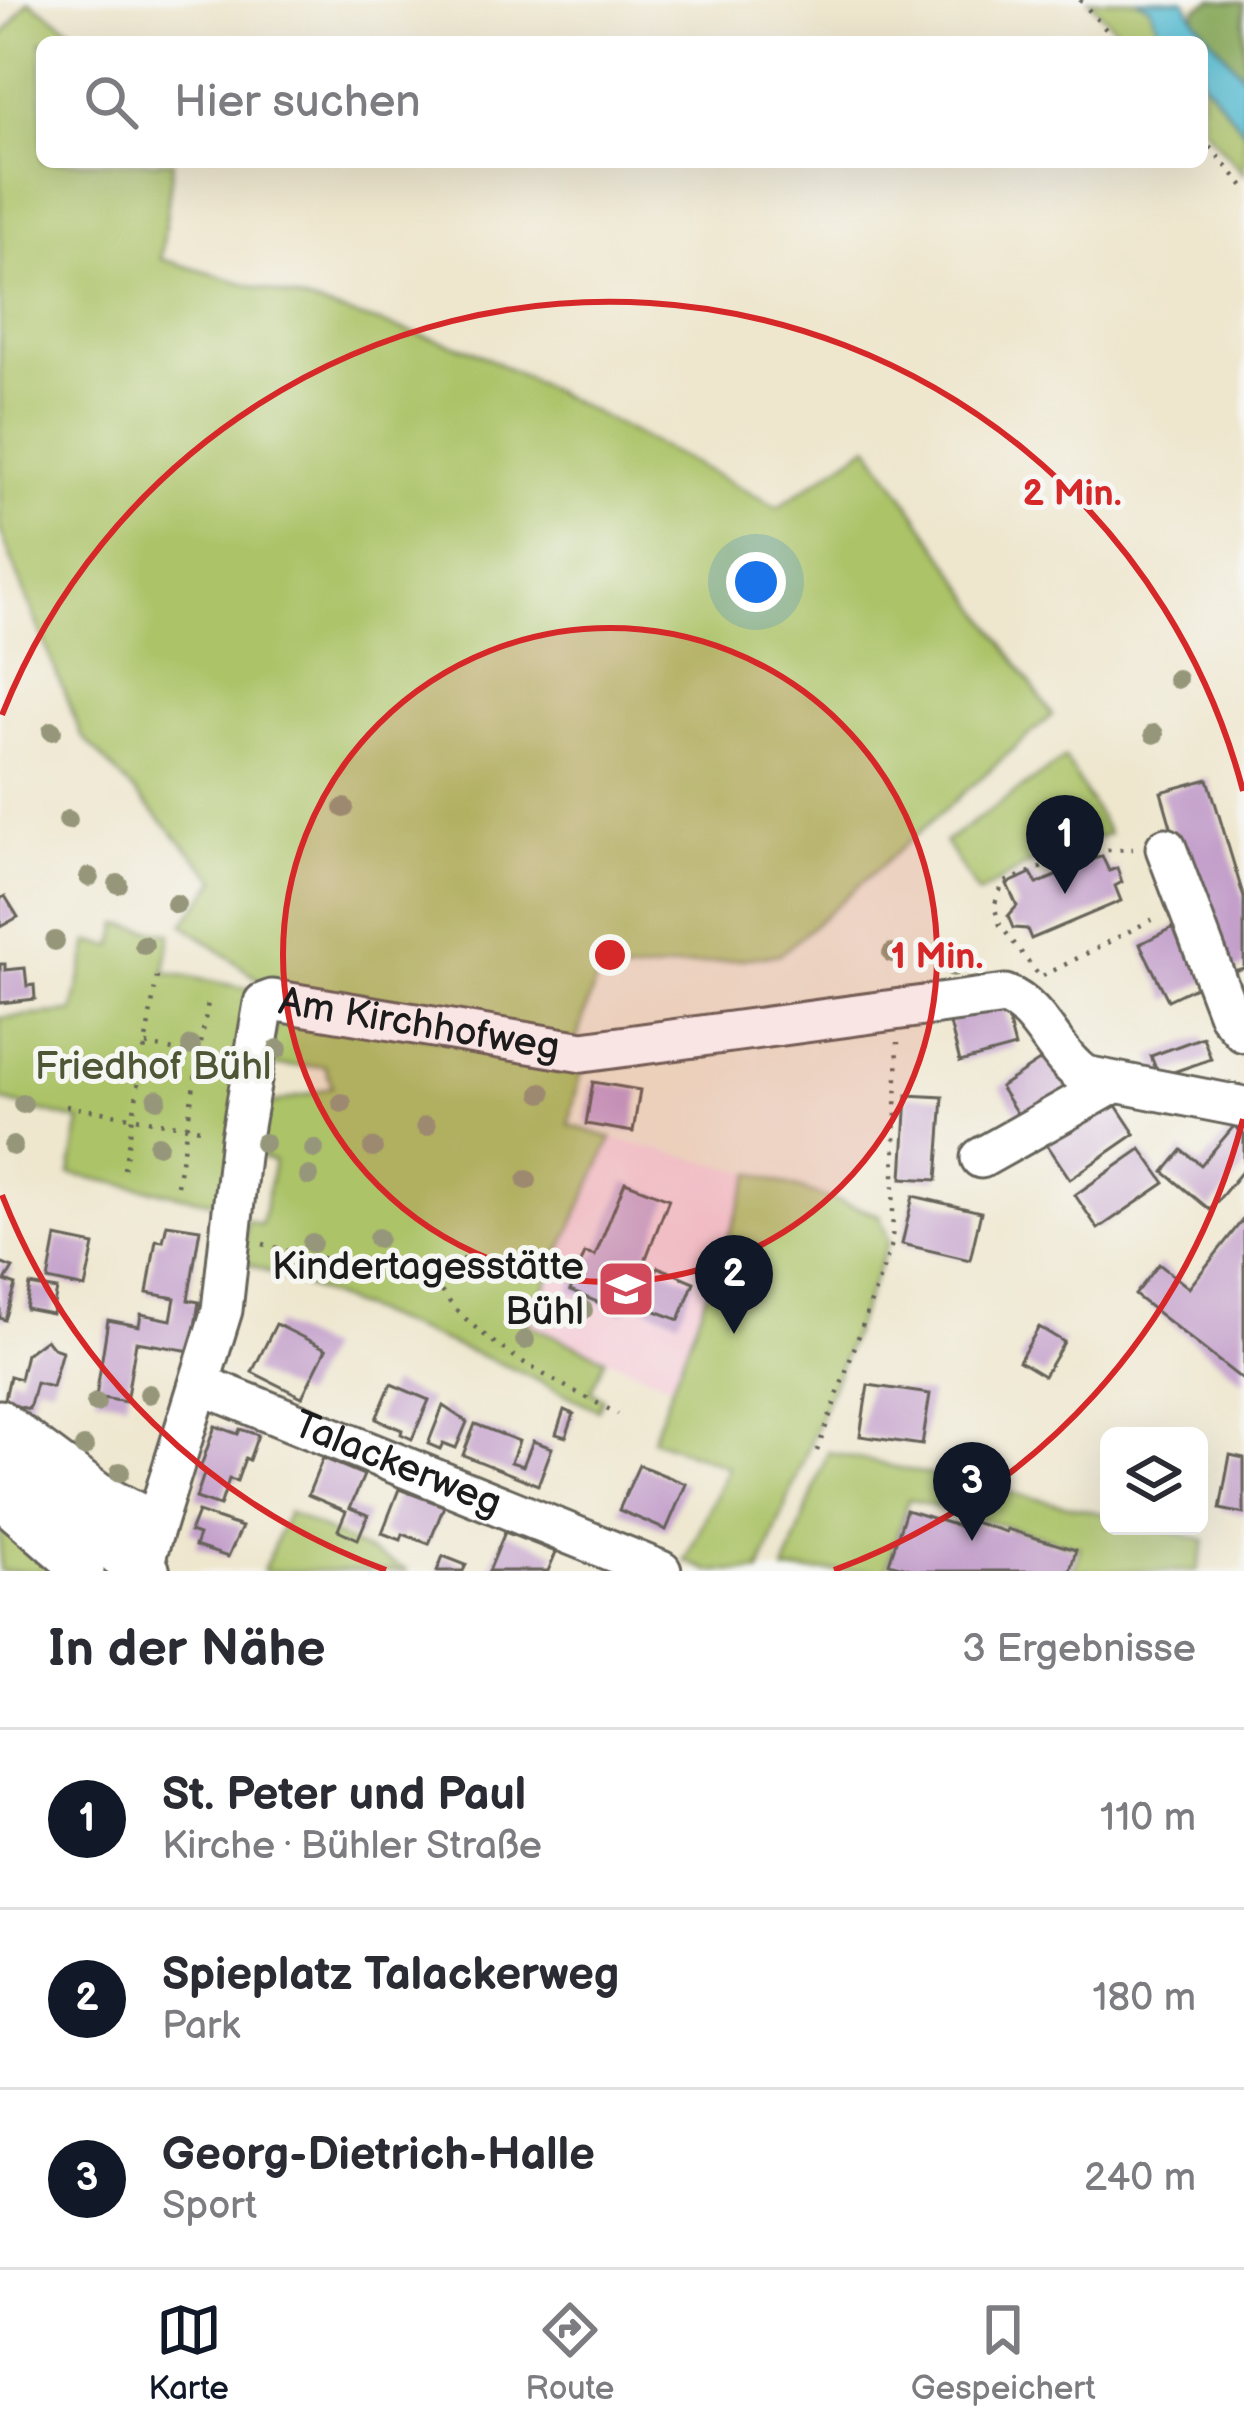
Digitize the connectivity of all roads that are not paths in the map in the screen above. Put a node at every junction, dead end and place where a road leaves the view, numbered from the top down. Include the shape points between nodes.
1 (1166, 848) road end
2 (1244, 1032) edge
3 (1114, 1083) junction
4 (1244, 1107) edge
5 (981, 1158) dead end
6 (200, 1384) junction
7 (0, 1420) edge
8 (0, 1459) edge
9 (0, 1498) edge
10 (155, 1522) junction
11 (142, 1570) edge
12 (84, 1571) edge
13 (661, 1571) edge

1 - 2 street via 1229,1015
3 - 4 street
3 - 5 street
3 - 6 street, Am Kirchhofweg via 1066,1064 1028,1009 1005,995 583,1052 272,1000 265,1003 241,1138 222,1310
6 - 10 street, Am Kirchhofweg
6 - 13 street, Talackerweg
7 - 10 street via 98,1493
8 - 11 main road
9 - 12 street
10 - 11 street, Am Kirchhofweg

